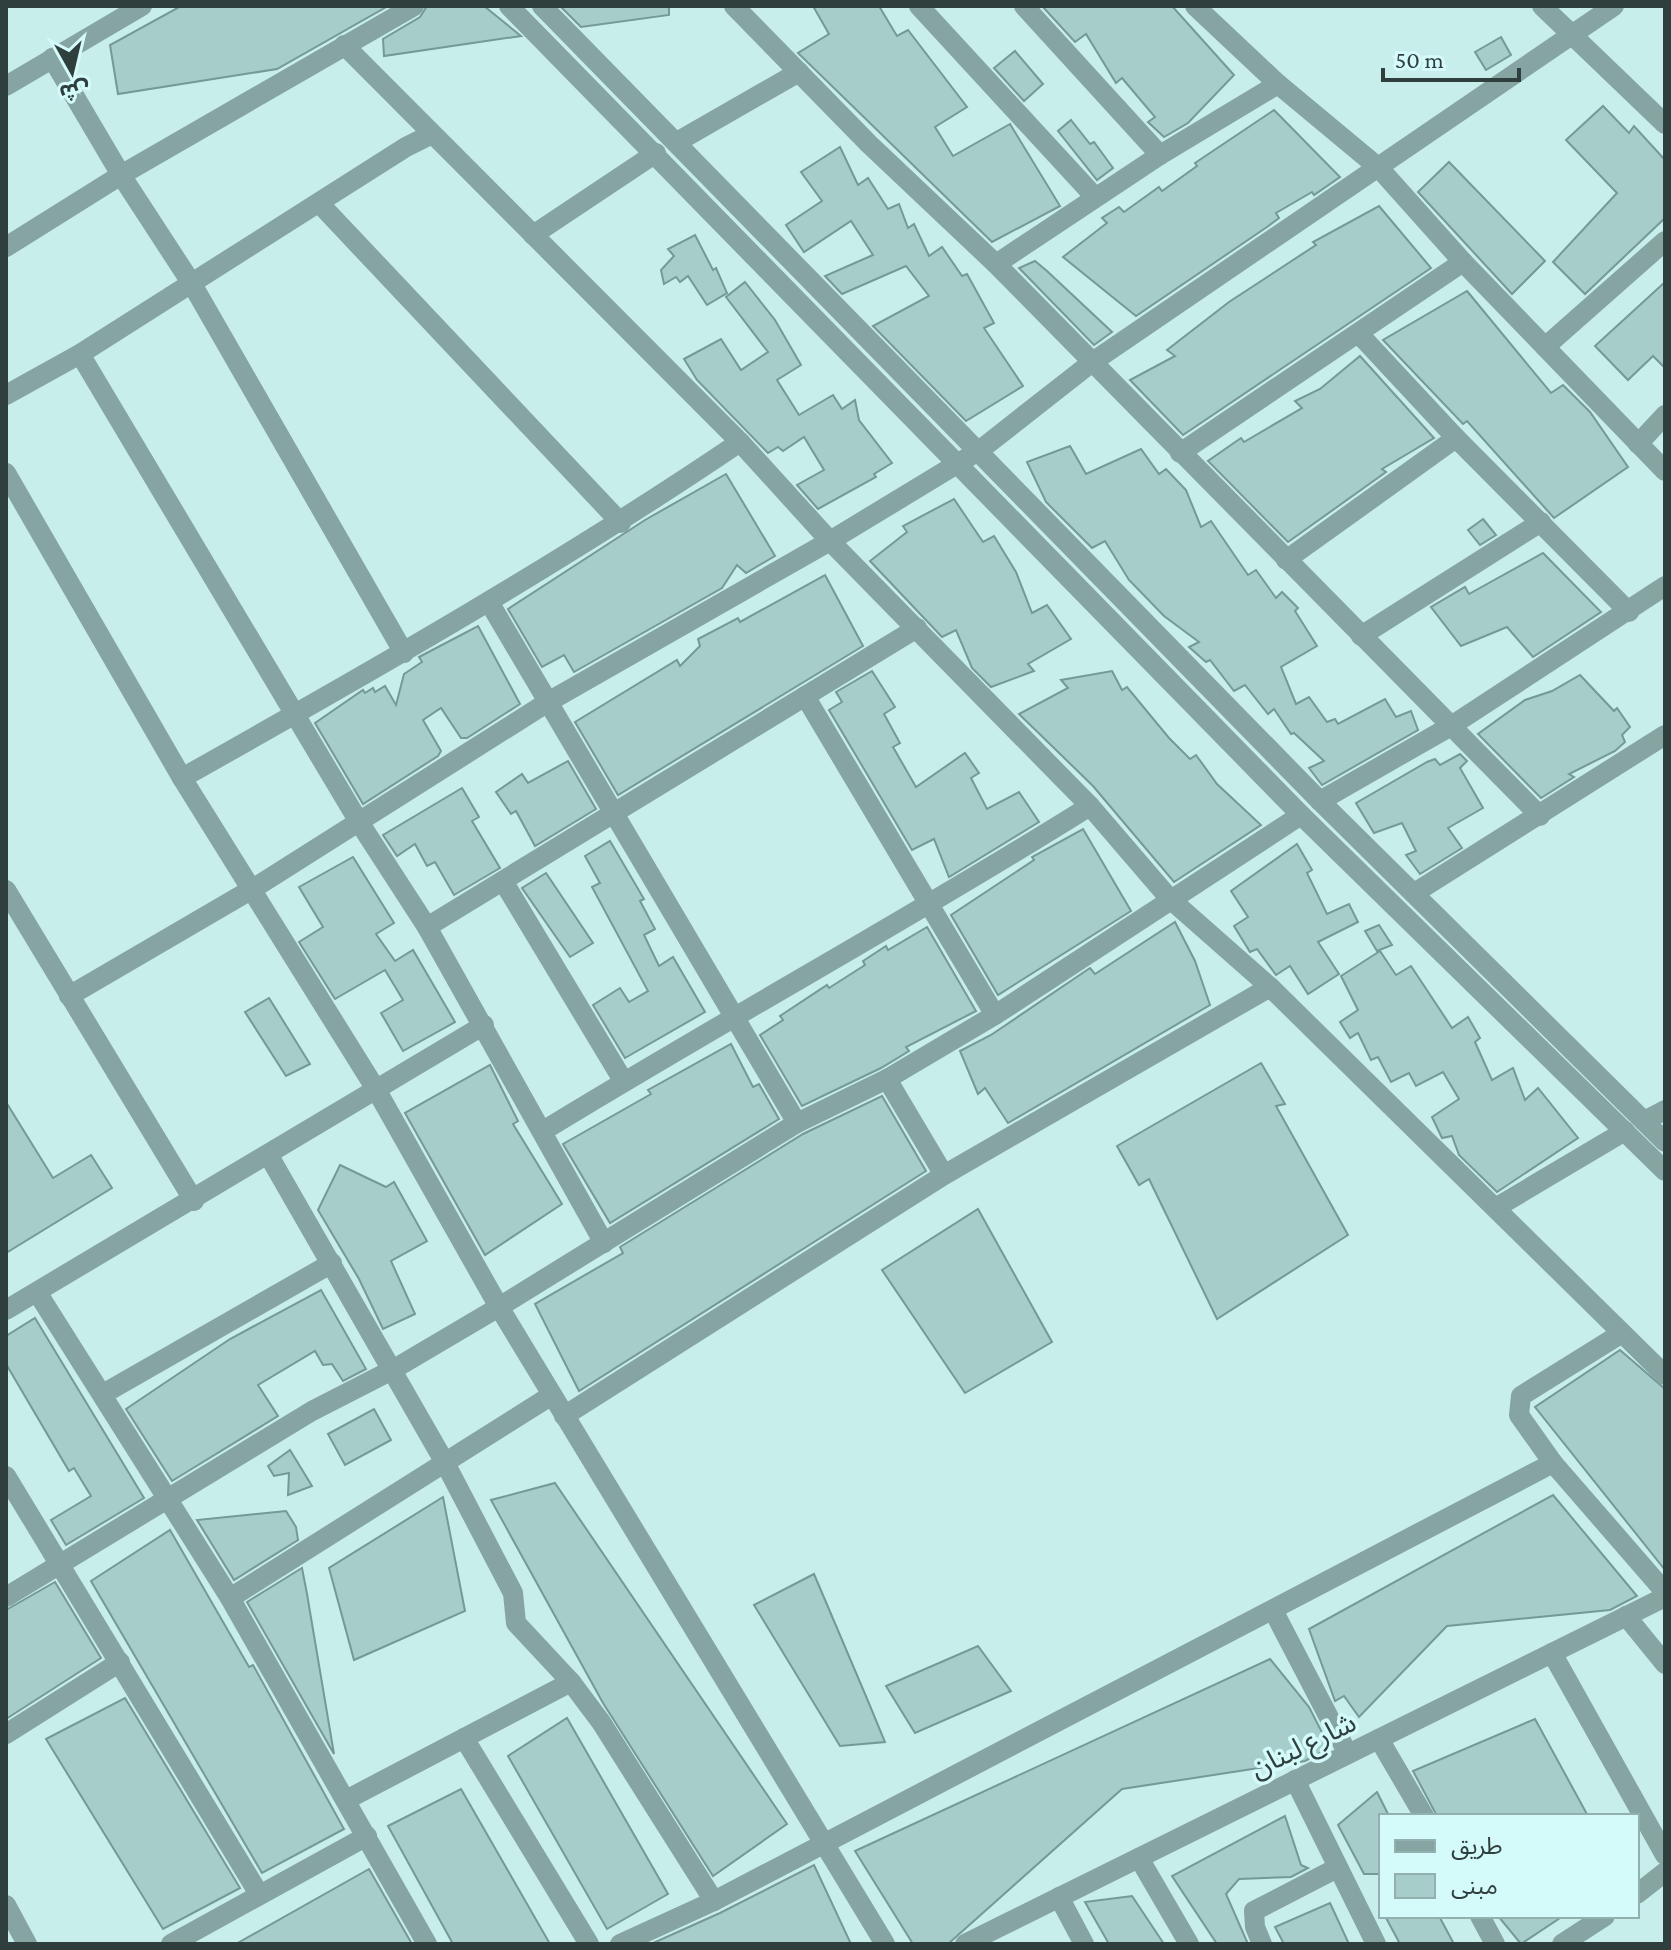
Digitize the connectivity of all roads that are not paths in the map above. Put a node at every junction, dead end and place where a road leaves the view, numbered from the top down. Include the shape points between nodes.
1 (142, 6) edge
2 (414, 6) edge
3 (509, 6) edge
4 (542, 6) edge
5 (734, 6) edge
6 (919, 6) edge
7 (1024, 6) edge
8 (1195, 6) edge
9 (1542, 6) edge
10 (1614, 6) edge
11 (1573, 34) junction
12 (344, 45) junction
13 (52, 58) junction
14 (799, 72) junction
15 (1278, 84) junction
16 (6, 86) edge
17 (1665, 124) edge
18 (432, 134) junction
19 (677, 142) junction
20 (656, 153) junction
21 (1160, 155) junction
22 (1379, 168) junction
23 (121, 175) junction
24 (1095, 197) junction
25 (320, 204) junction
26 (533, 235) junction
27 (1665, 241) edge
28 (6, 247) edge
29 (1463, 262) junction
30 (996, 264) junction
31 (192, 284) junction
32 (1360, 335) junction
33 (1545, 347) junction
34 (80, 354) junction
35 (1091, 363) junction
36 (6, 395) edge
37 (1665, 415) edge
38 (1456, 438) junction
39 (740, 442) junction
40 (1638, 444) junction
41 (980, 450) junction
42 (1180, 453) junction
43 (958, 463) junction
44 (1665, 471) edge
45 (6, 473) edge
46 (1541, 522) junction
47 (621, 523) junction
48 (830, 541) junction
49 (1286, 560) junction
50 (1665, 586) edge
51 (489, 602) junction
52 (1629, 612) junction
53 (917, 628) junction
54 (1361, 636) junction
55 (404, 653) junction
56 (805, 696) junction
57 (548, 702) junction
58 (296, 714) junction
59 (1451, 726) junction
60 (1665, 735) edge
61 (182, 778) junction
62 (1320, 801) junction
63 (1090, 806) junction
64 (614, 813) junction
65 (1301, 815) junction
66 (1540, 816) junction
67 (359, 822) junction
68 (503, 881) junction
69 (254, 888) junction
70 (6, 890) edge
71 (1416, 892) junction
72 (1169, 898) junction
73 (930, 906) junction
74 (427, 927) junction
75 (1270, 987) junction
76 (69, 996) junction
77 (733, 1015) junction
78 (995, 1015) junction
79 (484, 1025) junction
80 (887, 1079) junction
81 (624, 1082) junction
82 (377, 1091) junction
83 (1665, 1110) edge
84 (1644, 1121) junction
85 (797, 1123) junction
86 (543, 1131) junction
87 (1625, 1131) junction
88 (1665, 1142) edge
89 (269, 1156) junction
90 (1665, 1171) edge
91 (944, 1175) junction
92 (194, 1201) junction
93 (1497, 1207) junction
94 (604, 1243) junction
95 (332, 1263) junction
96 (37, 1292) junction
97 (499, 1307) junction
98 (6, 1310) edge
99 (1622, 1333) junction
100 (394, 1369) junction
101 (1665, 1375) edge
102 (103, 1394) junction
103 (552, 1395) junction
104 (564, 1416) junction
105 (444, 1461) junction
106 (1553, 1463) junction
107 (6, 1476) edge
108 (168, 1497) junction
109 (61, 1563) junction
110 (1665, 1594) edge
111 (6, 1597) edge
112 (230, 1598) junction
113 (1273, 1610) junction
114 (1626, 1616) junction
115 (1552, 1653) junction
116 (120, 1662) junction
117 (1665, 1664) edge
118 (571, 1682) junction
119 (6, 1734) edge
120 (464, 1738) junction
121 (1379, 1739) junction
122 (1348, 1754) junction
123 (1295, 1780) junction
124 (346, 1800) junction
125 (1423, 1814) edge
126 (367, 1836) junction
127 (822, 1843) junction
128 (1665, 1855) edge
129 (1139, 1858) junction
130 (1337, 1868) junction
131 (1665, 1872) edge
132 (1639, 1892) edge
133 (259, 1894) junction
134 (1059, 1897) junction
135 (714, 1901) junction
136 (6, 1905) edge
137 (1481, 1918) edge
138 (1602, 1918) edge
139 (27, 1944) edge
140 (171, 1944) edge
141 (427, 1944) edge
142 (589, 1944) edge
143 (620, 1944) edge
144 (885, 1944) edge
145 (965, 1944) edge
146 (1084, 1944) edge
147 (1189, 1944) edge
148 (1262, 1944) edge
149 (1376, 1944) edge
150 (1495, 1944) edge
151 (1562, 1944) edge

1 - 13 street
2 - 12 street
3 - 20 street
4 - 19 street
5 - 14 street
6 - 24 street
7 - 21 street
8 - 15 street
9 - 11 street
10 - 11 street
11 - 17 street
11 - 22 street
12 - 18 street
12 - 23 street
13 - 16 street
13 - 23 street
14 - 19 street
14 - 30 street
15 - 21 street
15 - 22 street
18 - 25 street
18 - 26 street
19 - 41 street
20 - 26 street
20 - 43 street
21 - 24 street
22 - 29 street
22 - 35 street
23 - 28 street
23 - 31 street
24 - 30 street
25 - 31 street
25 - 47 street
26 - 39 street
27 - 33 street
29 - 32 street
29 - 33 street
30 - 35 street
31 - 34 street
31 - 55 street
32 - 38 street
32 - 42 street
33 - 40 street
34 - 36 street
34 - 58 street
35 - 41 street
35 - 42 street
37 - 40 street
38 - 46 street
38 - 49 street
39 - 47 street
39 - 48 street
40 - 44 street
41 - 43 street
41 - 62 street
42 - 49 street
43 - 48 street
43 - 65 street
45 - 61 street
46 - 52 street
46 - 54 street
47 - 51 street
48 - 53 street
48 - 57 street
49 - 54 street
50 - 52 street
51 - 55 street
51 - 57 street
52 - 59 street
53 - 56 street
53 - 63 street
54 - 59 street
55 - 58 street
56 - 64 street
56 - 73 street
57 - 64 street
57 - 67 street
58 - 61 street
58 - 67 street
59 - 62 street
59 - 66 street
60 - 66 street
61 - 69 street
62 - 71 street
63 - 72 street
63 - 73 street
64 - 68 street
64 - 77 street
65 - 72 street
65 - 87 street
66 - 71 street
67 - 69 street
67 - 74 street
68 - 74 street
68 - 81 street
69 - 76 street
69 - 82 street
70 - 76 street
71 - 84 street
72 - 75 street
72 - 78 street
73 - 77 street
73 - 78 street
74 - 79 street
75 - 91 street
75 - 93 street
76 - 92 street
77 - 81 street
77 - 85 street
78 - 80 street
79 - 82 street
79 - 86 street
80 - 85 street
80 - 91 street
81 - 86 street
82 - 89 street
82 - 97 street
83 - 84 street
84 - 88 street
85 - 94 street
86 - 94 street
87 - 90 street
87 - 93 street
89 - 92 street
89 - 95 street
91 - 104 street
92 - 96 street
93 - 99 street
94 - 97 street
95 - 100 street
95 - 102 street
96 - 98 street
96 - 102 street
97 - 100 street
97 - 103 street
99 - 101 street
99 - 106 street via 1521,1396 1519,1415
100 - 105 street
100 - 108 street
102 - 108 street
103 - 104 street
103 - 105 street
104 - 127 street
105 - 112 street
105 - 118 street via 513,1593 516,1623
106 - 110 street
106 - 113 street
107 - 109 street
108 - 109 street
108 - 112 street
109 - 111 street
109 - 116 street
110 - 114 street, شارع لبنان
112 - 124 street
113 - 122 street
113 - 127 street
114 - 115 street, شارع لبنان
114 - 117 street
115 - 121 street, شارع لبنان
115 - 128 street
116 - 119 street
116 - 133 street
118 - 120 street
118 - 135 street
120 - 124 street
120 - 142 street
121 - 122 street, شارع لبنان
121 - 125 street
122 - 123 street, شارع لبنان
123 - 129 street, شارع لبنان
123 - 130 street
124 - 126 street
126 - 133 street
126 - 141 street
127 - 135 street
127 - 144 street
129 - 134 street, شارع لبنان
129 - 147 street
130 - 148 street via 1254,1911
130 - 149 street
131 - 132 street
133 - 140 street
134 - 145 street, شارع لبنان
134 - 146 street
135 - 143 street
136 - 139 street
137 - 150 street
138 - 151 street

